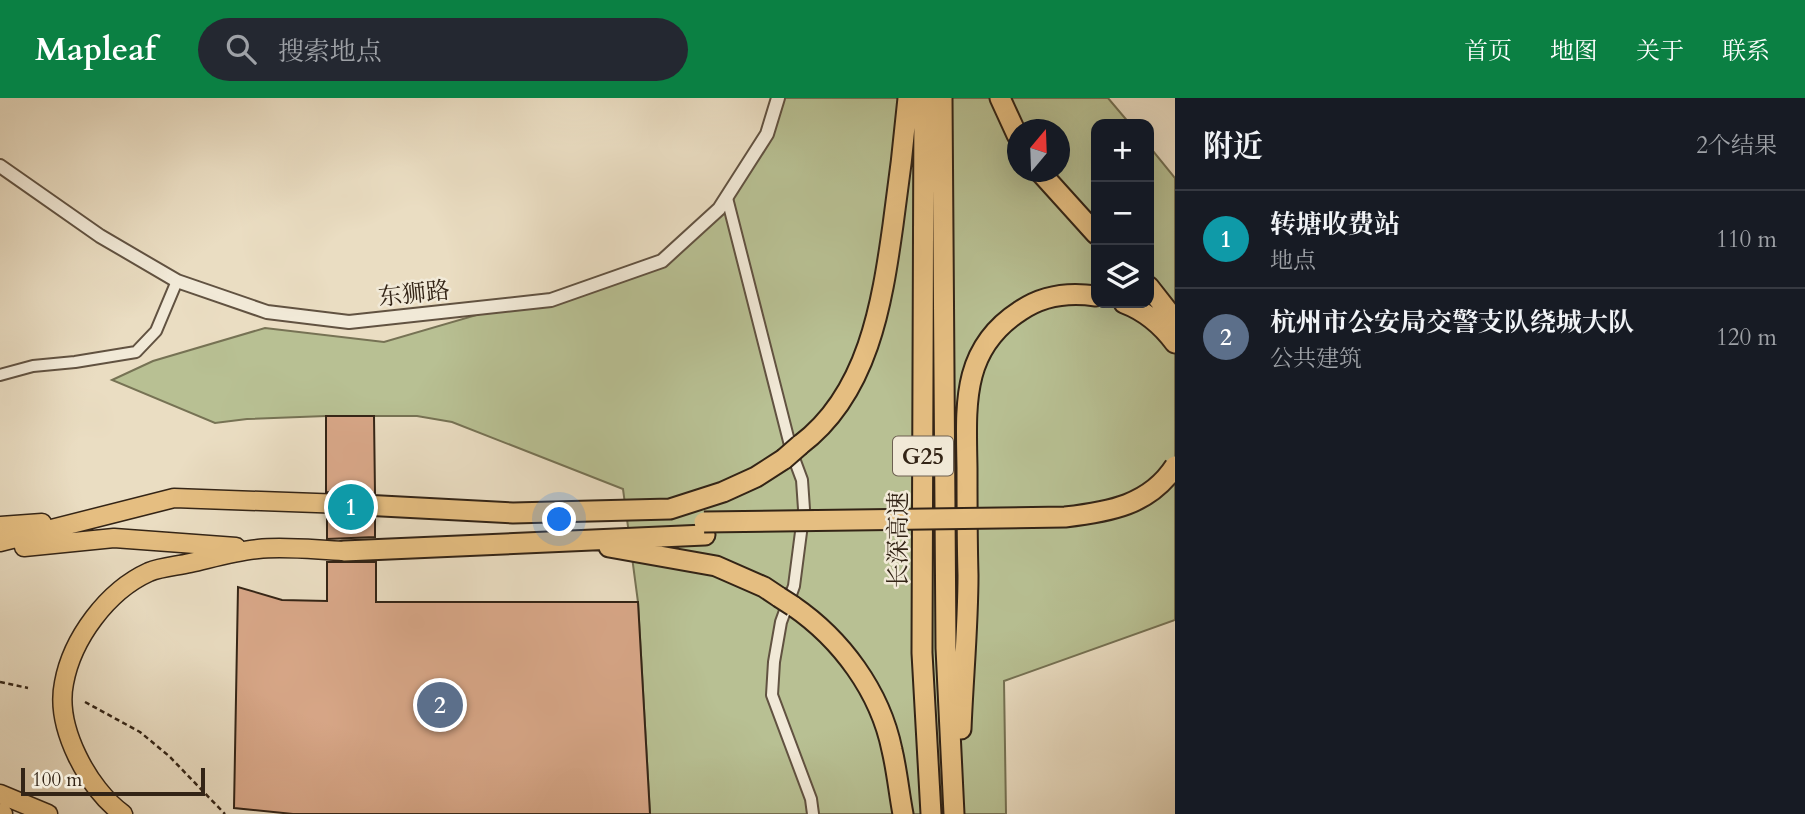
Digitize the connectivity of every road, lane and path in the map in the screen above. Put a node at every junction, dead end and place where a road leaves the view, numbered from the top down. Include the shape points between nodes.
1 (778, 98) edge
2 (908, 98) edge
3 (924, 98) edge
4 (942, 98) edge
5 (1000, 98) edge
6 (1010, 119) edge
7 (0, 166) edge
8 (1049, 182) edge
9 (727, 198) junction
10 (1091, 228) edge
11 (177, 281) junction
12 (1154, 293) edge
13 (1091, 295) edge
14 (1137, 308) edge
15 (1175, 320) edge
16 (1175, 343) edge
17 (0, 375) edge
18 (1175, 466) edge
19 (1175, 484) edge
20 (344, 503) joint
21 (513, 513) junction
22 (87, 520) junction
23 (0, 526) edge
24 (704, 528) junction
25 (560, 540) junction
26 (0, 542) edge
27 (258, 549) junction
28 (344, 551) joint
29 (0, 553) edge
30 (0, 682) edge
31 (28, 688) dead end
32 (85, 702) dead end
33 (0, 794) edge
34 (48, 814) edge
35 (123, 814) edge
36 (225, 814) edge
37 (813, 814) edge
38 (903, 814) edge
39 (931, 814) edge
40 (955, 814) edge

1 - 9 street, 东狮路 via 767,134
2 - 21 highway, bridge via 882,300 858,370 838,406 783,458 723,492 670,509
3 - 39 highway, 长深高速 / G25 via 922,653
4 - 40 highway, 长深高速 / G25 via 946,648
5 - 6 highway
7 - 11 street, 东狮路 via 100,236
8 - 10 highway
9 - 11 street, 东狮路 via 662,261 551,300 349,322 267,312
9 - 37 street via 802,480 804,509 794,586 781,622 772,695
11 - 17 street via 156,331 136,352
12 - 15 highway
13 - 40 highway via 1052,296 1028,305 984,344 974,365 966,415 968,598
14 - 16 highway
18 - 24 highway, bridge via 1143,499 1107,512
19 - 24 highway via 1136,513 1098,526 1051,530
20 - 21 highway
20 - 22 highway via 174,498
21 - 24 highway via 618,527
22 - 23 highway
22 - 26 highway
24 - 25 highway
25 - 28 highway
25 - 38 highway via 716,566 764,587 817,622 848,654 874,701 892,747
27 - 28 highway
27 - 29 highway via 114,538
27 - 35 highway via 150,572 104,604 87,628 63,685 67,733 89,778
30 - 31 path
32 - 36 path via 141,732
33 - 34 highway

